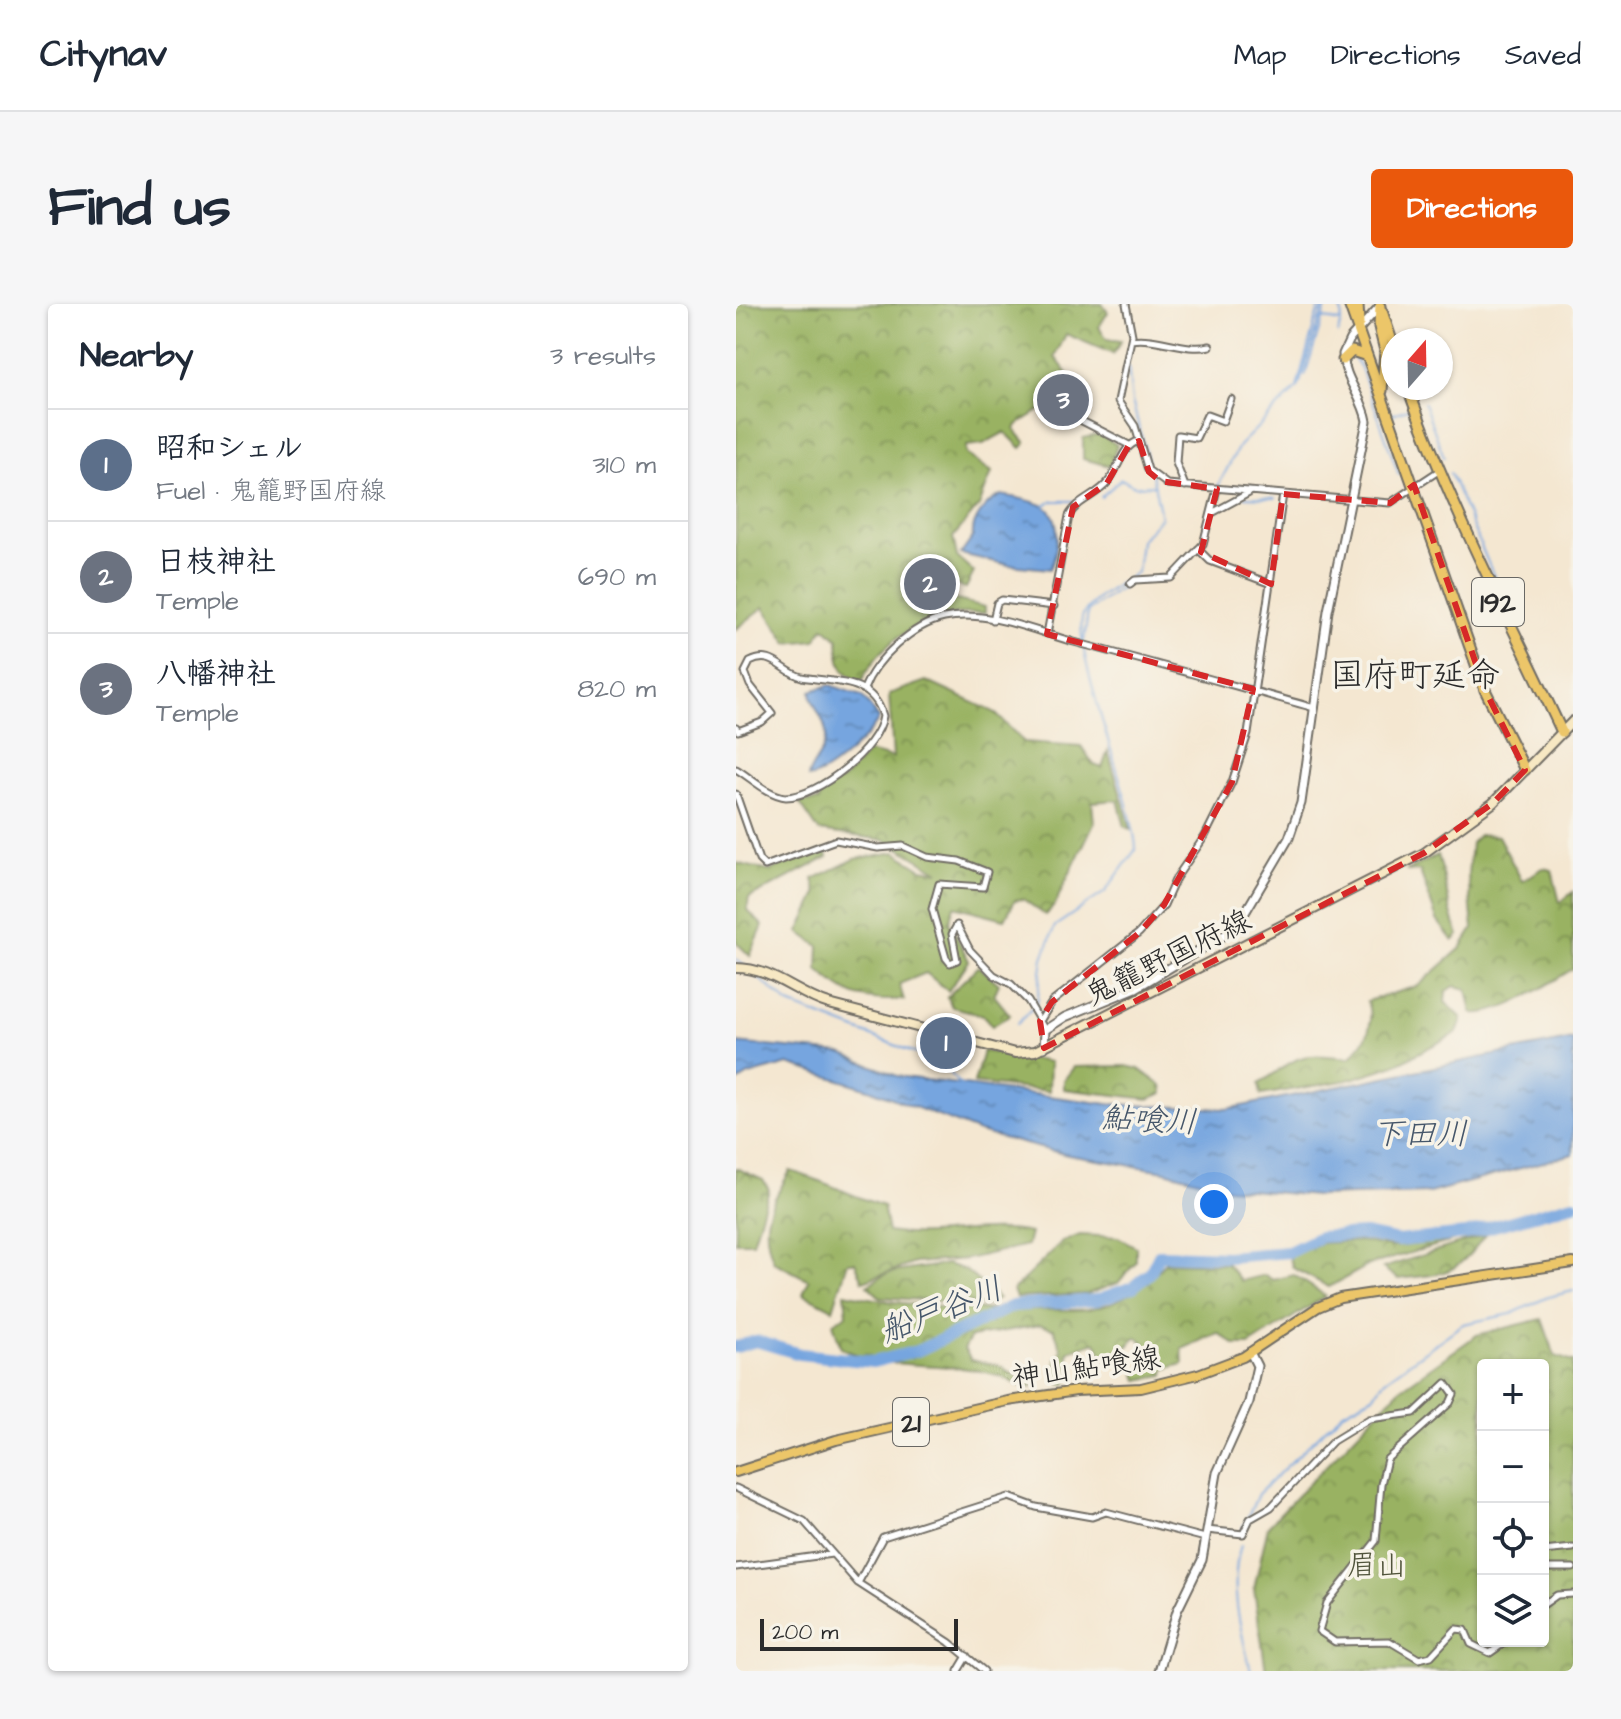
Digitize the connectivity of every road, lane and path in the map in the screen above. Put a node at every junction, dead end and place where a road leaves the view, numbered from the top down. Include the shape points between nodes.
1 (1126, 304) edge
2 (1349, 304) edge
3 (1358, 304) edge
4 (1380, 305) edge
5 (1388, 328) edge
6 (1358, 329) junction
7 (1381, 335) edge
8 (1131, 340) junction
9 (1210, 346) dead end
10 (1367, 356) junction
11 (1343, 360) junction
12 (1381, 395) edge
13 (1231, 399) dead end
14 (1383, 400) edge
15 (1413, 400) edge
16 (1082, 421) dead end
17 (1139, 441) junction
18 (1129, 445) junction
19 (1440, 470) junction
20 (1414, 485) junction
21 (1185, 487) junction
22 (1217, 489) junction
23 (1250, 492) junction
24 (1283, 494) junction
25 (1350, 498) junction
26 (1211, 513) junction
27 (1198, 549) junction
28 (1130, 584) dead end
29 (1271, 584) junction
30 (1054, 606) junction
31 (993, 620) junction
32 (1047, 634) junction
33 (864, 689) junction
34 (1253, 689) junction
35 (1316, 708) junction
36 (1573, 721) edge
37 (736, 728) edge
38 (1562, 732) junction
39 (736, 769) edge
40 (1525, 770) junction
41 (736, 794) edge
42 (743, 968) edge
43 (1040, 1021) junction
44 (1045, 1030) junction
45 (1044, 1048) junction
46 (1573, 1263) edge
47 (1250, 1352) junction
48 (736, 1472) edge
49 (736, 1488) edge
50 (1207, 1534) junction
51 (1573, 1548) edge
52 (1549, 1550) edge
53 (832, 1554) junction
54 (736, 1567) edge
55 (1549, 1568) edge
56 (1573, 1568) edge
57 (858, 1583) junction
58 (1573, 1594) edge
59 (1549, 1601) edge
60 (1498, 1647) edge
61 (967, 1656) junction
62 (958, 1671) edge
63 (984, 1671) edge
64 (1159, 1671) edge

1 - 8 street
2 - 6 highway, 192
3 - 6 highway
4 - 5 highway
4 - 6 street
4 - 7 highway
6 - 10 highway, 192
6 - 11 street
8 - 9 street via 1149,337 1197,349
8 - 17 street via 1118,401
10 - 11 highway via 1352,351
10 - 12 highway, 192
11 - 25 street via 1364,402 1367,421
13 - 21 street via 1223,421 1207,415 1196,438 1178,435 1176,466
14 - 20 highway, 192
15 - 19 highway, 192
16 - 18 street
17 - 18 street
17 - 21 street via 1153,475
18 - 30 street via 1107,483 1073,507
19 - 20 street
19 - 38 highway, 192
20 - 25 street via 1390,503
20 - 40 highway, 192 via 1485,690
21 - 22 street
22 - 23 street
22 - 26 street
23 - 24 street
23 - 26 street
24 - 25 street
24 - 29 street
25 - 35 street
26 - 27 street
27 - 28 street via 1171,578
27 - 29 street via 1210,561
29 - 34 street
30 - 31 street via 1002,600
30 - 32 street
31 - 32 street
31 - 33 street via 966,616 931,623 890,650
32 - 34 street
33 - 37 street via 832,678 799,676 777,662 756,659 746,666 746,678 772,713 749,728
33 - 39 street via 881,709 883,721 838,777 786,797
34 - 35 street
34 - 43 street via 1248,734 1232,782 1164,905 1139,933 1052,1002
35 - 44 street via 1296,824 1236,925 1217,942 1136,988
36 - 38 main road, 鬼籠野国府線
38 - 40 main road, 鬼籠野国府線
40 - 45 main road, 鬼籠野国府線 via 1493,803 1424,853 1107,1011
41 - 43 street via 765,866 848,839 878,848 903,846 987,872 983,887 939,884 932,909 946,958 950,963 957,960 952,934 957,925 970,950 1011,984
42 - 45 main road, 鬼籠野国府線 via 773,975 829,1004 1015,1053
43 - 44 street
44 - 45 street
46 - 47 main road, 神山鮎喰線 / 21 via 1340,1298
47 - 48 main road, 神山鮎喰線 / 21 via 1217,1368 1141,1388 1008,1401 836,1440
47 - 50 street via 1257,1366 1249,1402 1217,1473
49 - 53 street via 804,1521
50 - 57 street via 1106,1512 1092,1517 1036,1507 1009,1497 883,1537
50 - 60 street via 1243,1534 1250,1519 1271,1507 1349,1429 1369,1419 1414,1413 1446,1383 1454,1394 1450,1403 1387,1459 1376,1541 1327,1603 1319,1631 1335,1642 1389,1641 1419,1659 1431,1656 1456,1629 1465,1630 1476,1648 1490,1653
50 - 64 street via 1199,1571 1177,1611
51 - 52 street
53 - 54 street
53 - 57 street
55 - 56 street
57 - 61 street
58 - 59 street
61 - 62 street
61 - 63 street

